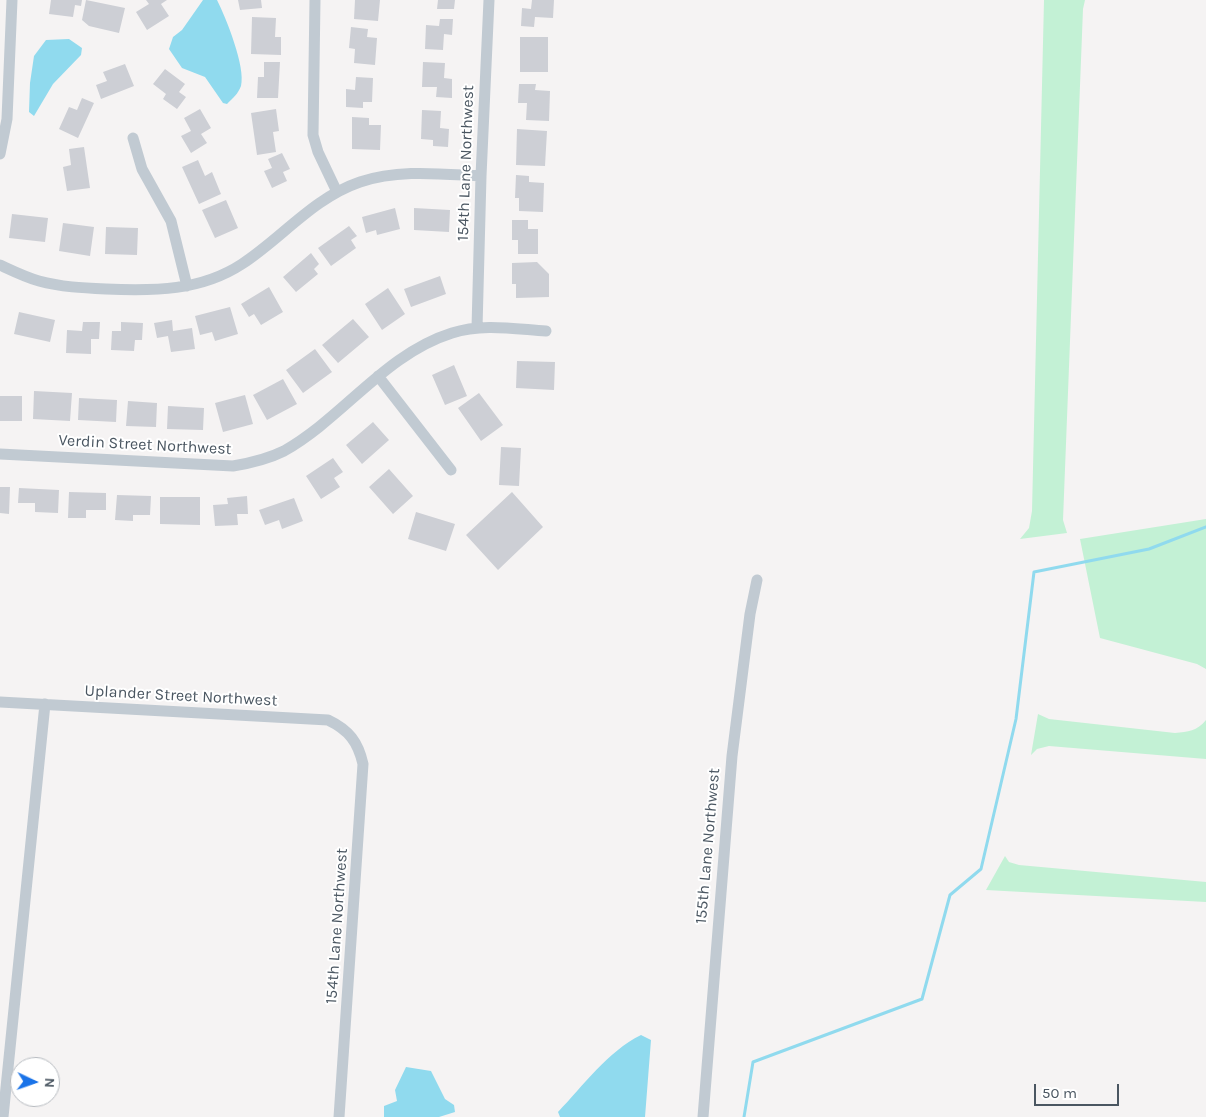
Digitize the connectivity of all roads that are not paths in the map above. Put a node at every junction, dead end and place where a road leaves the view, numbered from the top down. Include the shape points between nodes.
1 (12, 0) edge
2 (315, 0) edge
3 (489, 0) edge
4 (133, 138) dead end
5 (0, 154) edge
6 (480, 176) junction
7 (337, 192) junction
8 (0, 265) edge
9 (187, 286) junction
10 (476, 328) junction
11 (546, 331) dead end
12 (378, 376) junction
13 (0, 454) edge
14 (451, 470) dead end
15 (757, 580) dead end
16 (0, 702) edge
17 (45, 704) junction
18 (354, 739) joint
19 (3, 1117) edge
20 (339, 1117) edge
21 (703, 1117) edge

1 - 5 street via 6,119
2 - 7 street via 313,135
3 - 6 street, 154th Lane Northwest
4 - 9 street via 142,169 172,222
6 - 7 street via 400,174 360,182
6 - 10 street, 154th Lane Northwest
7 - 9 street via 243,264 222,276
8 - 9 street via 36,280 68,287 162,290
10 - 11 street, Verdin Street Northwest
10 - 12 street, Verdin Street Northwest via 432,340
12 - 13 street, Verdin Street Northwest via 304,438 261,460 234,466
12 - 14 street
15 - 21 street, 155th Lane Northwest via 731,766
16 - 17 street, Uplander Street Northwest
17 - 18 street, Uplander Street Northwest via 328,720 342,727
17 - 19 street
18 - 20 street, 154th Lane Northwest via 363,764

